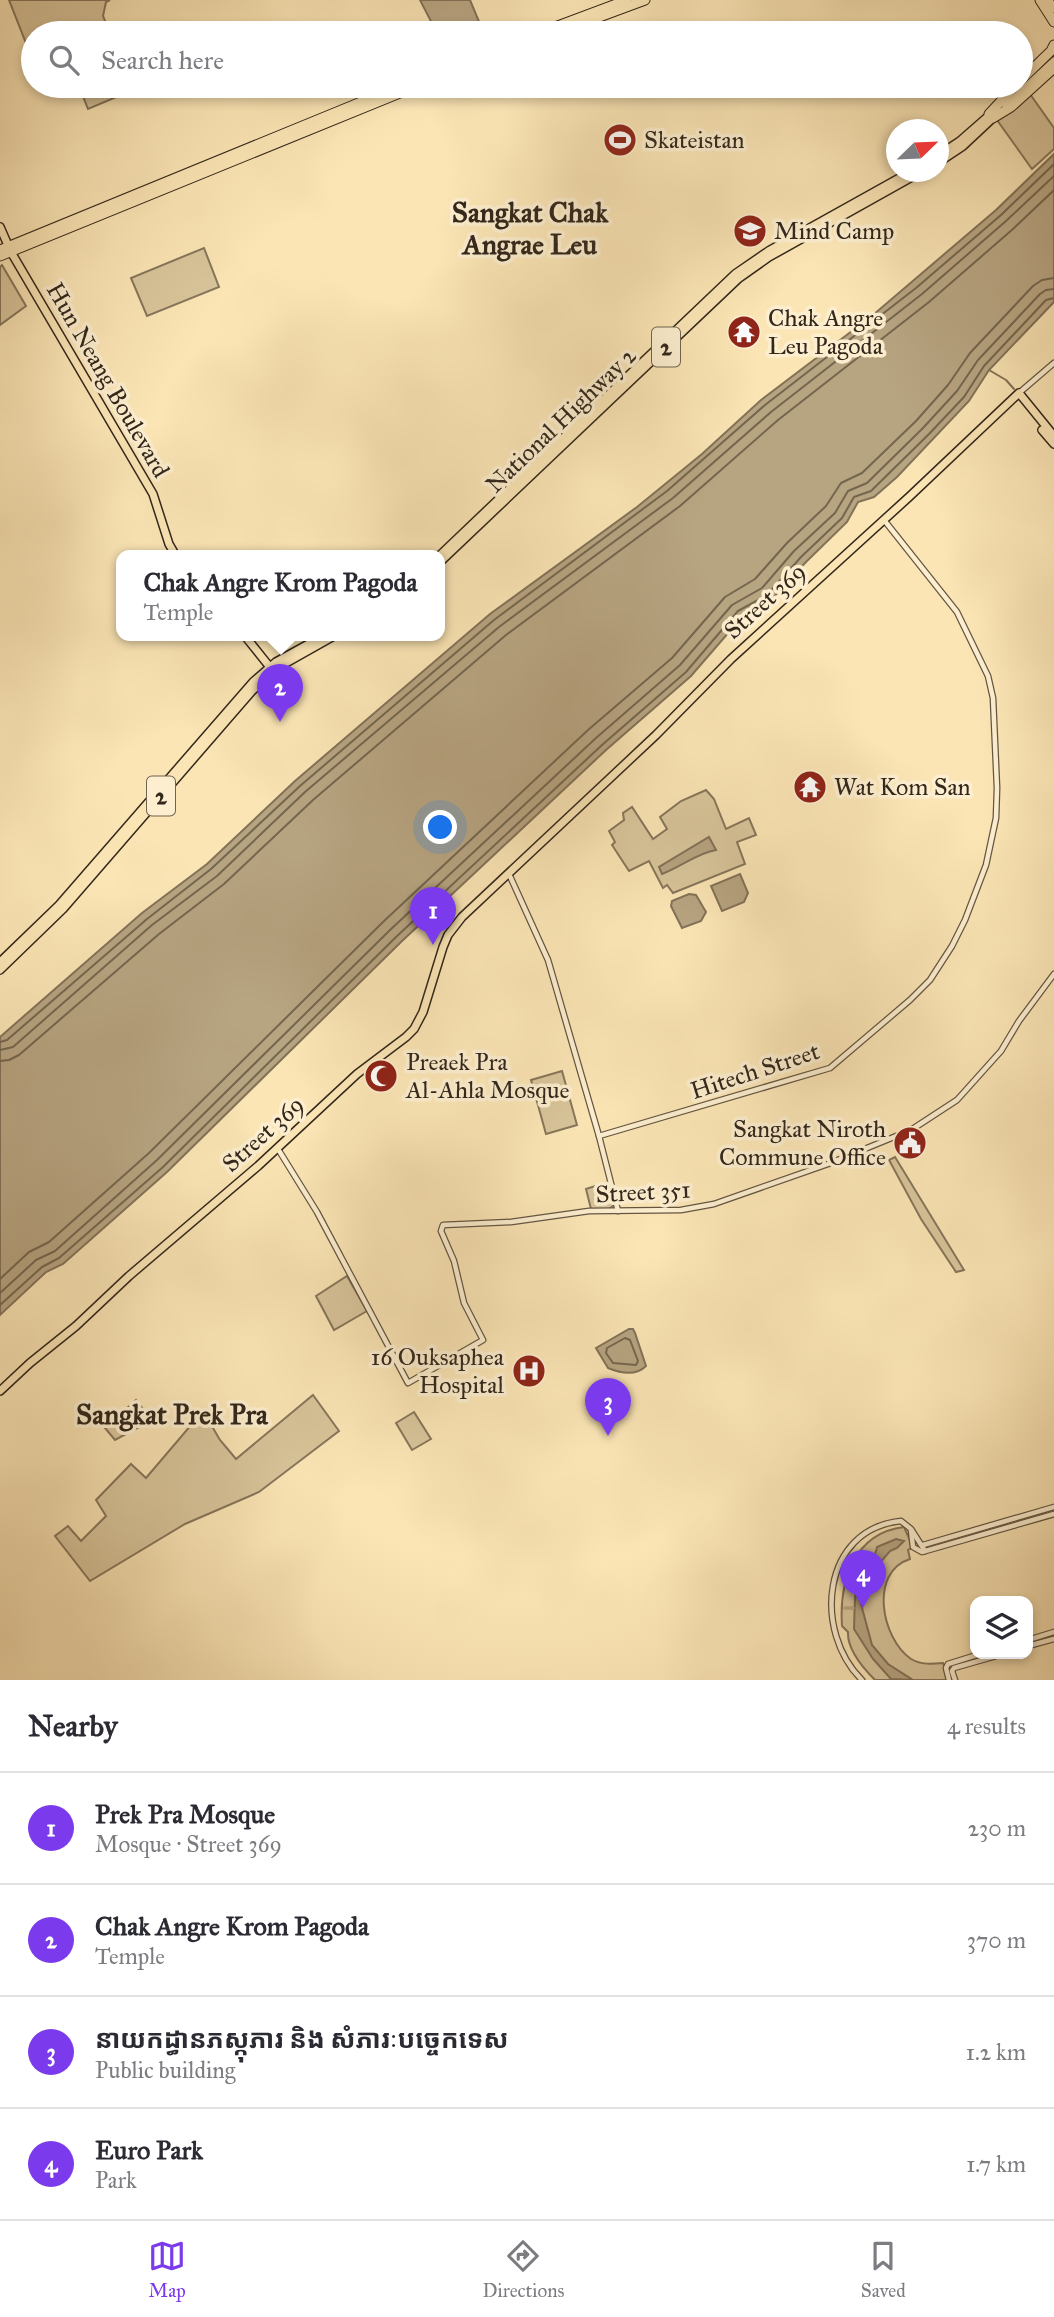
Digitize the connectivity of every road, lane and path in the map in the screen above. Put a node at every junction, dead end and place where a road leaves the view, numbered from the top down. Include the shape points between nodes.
1 (627, 0) edge
2 (645, 0) edge
3 (1040, 0) edge
4 (1047, 0) edge
5 (1053, 17) edge
6 (571, 21) edge
7 (588, 21) edge
8 (1054, 46) edge
9 (1054, 54) edge
10 (1054, 61) edge
11 (1054, 68) edge
12 (1033, 69) edge
13 (1033, 72) edge
14 (1033, 79) edge
15 (1033, 87) edge
16 (371, 98) edge
17 (387, 98) edge
18 (1007, 98) edge
19 (1010, 98) edge
20 (1011, 98) edge
21 (1020, 98) edge
22 (1008, 101) junction
23 (991, 116) junction
24 (949, 148) edge
25 (949, 155) edge
26 (893, 182) edge
27 (901, 182) edge
28 (831, 218) junction
29 (0, 227) edge
30 (780, 247) junction
31 (6, 249) edge
32 (0, 256) edge
33 (1054, 363) edge
34 (1017, 395) junction
35 (1054, 436) edge
36 (1054, 444) edge
37 (883, 519) junction
38 (172, 550) edge
39 (445, 550) edge
40 (445, 557) edge
41 (249, 641) edge
42 (315, 641) edge
43 (325, 641) edge
44 (272, 669) junction
45 (155, 799) junction
46 (509, 874) junction
47 (0, 962) edge
48 (0, 970) edge
49 (1054, 974) edge
50 (599, 1136) junction
51 (277, 1148) junction
52 (618, 1212) junction
53 (0, 1391) edge
54 (1054, 1507) edge
55 (1054, 1514) edge
56 (924, 1548) junction
57 (1054, 1632) edge
58 (1033, 1638) edge
59 (1054, 1639) edge
60 (1033, 1645) edge
61 (970, 1657) edge
62 (986, 1659) edge
63 (862, 1680) edge
64 (949, 1680) edge
65 (955, 1680) edge

1 - 6 highway
2 - 7 highway
3 - 5 highway
4 - 5 highway
8 - 12 highway
9 - 13 main road
10 - 14 main road
11 - 15 highway
16 - 31 highway
17 - 31 highway
18 - 23 highway
19 - 22 main road
20 - 22 main road
21 - 23 highway
22 - 23 main road
23 - 24 main road
23 - 25 main road
26 - 28 main road, National Highway 2 / 2
27 - 28 main road, National Highway 2 / 2
28 - 30 main road, National Highway 2 / 2
29 - 31 main road, Hun Neang Boulevard
30 - 39 main road, National Highway 2 / 2 via 729,279
30 - 40 main road, National Highway 2 / 2 via 733,284
31 - 32 highway
31 - 38 main road, Hun Neang Boulevard via 153,494
33 - 34 street, Street 369
34 - 35 main road
34 - 36 main road
34 - 37 main road, Street 369
37 - 46 main road, Street 369
37 - 50 street, Hitech Street via 957,612 993,698 996,818 986,865 965,920 930,980 830,1068
41 - 44 main road
42 - 44 main road, 2
43 - 44 main road, 2
44 - 45 main road, 2 via 248,687
45 - 47 main road, 2 via 45,920
45 - 48 main road, 2 via 50,923
46 - 50 street via 548,960
46 - 51 main road, Street 369 via 448,935 414,1029
49 - 52 street, Street 351 via 981,1074 957,1100 911,1130 714,1204
50 - 52 street
51 - 52 street, Street 351 via 317,1212 408,1383 483,1340 464,1303 443,1225
51 - 53 main road, Street 369
54 - 56 street
55 - 56 street
56 - 63 street via 919,1552 913,1547 906,1523 884,1524 848,1551 834,1578 830,1603 835,1636 848,1665
57 - 58 street
59 - 60 street
61 - 64 street via 948,1664
62 - 65 street via 952,1669

